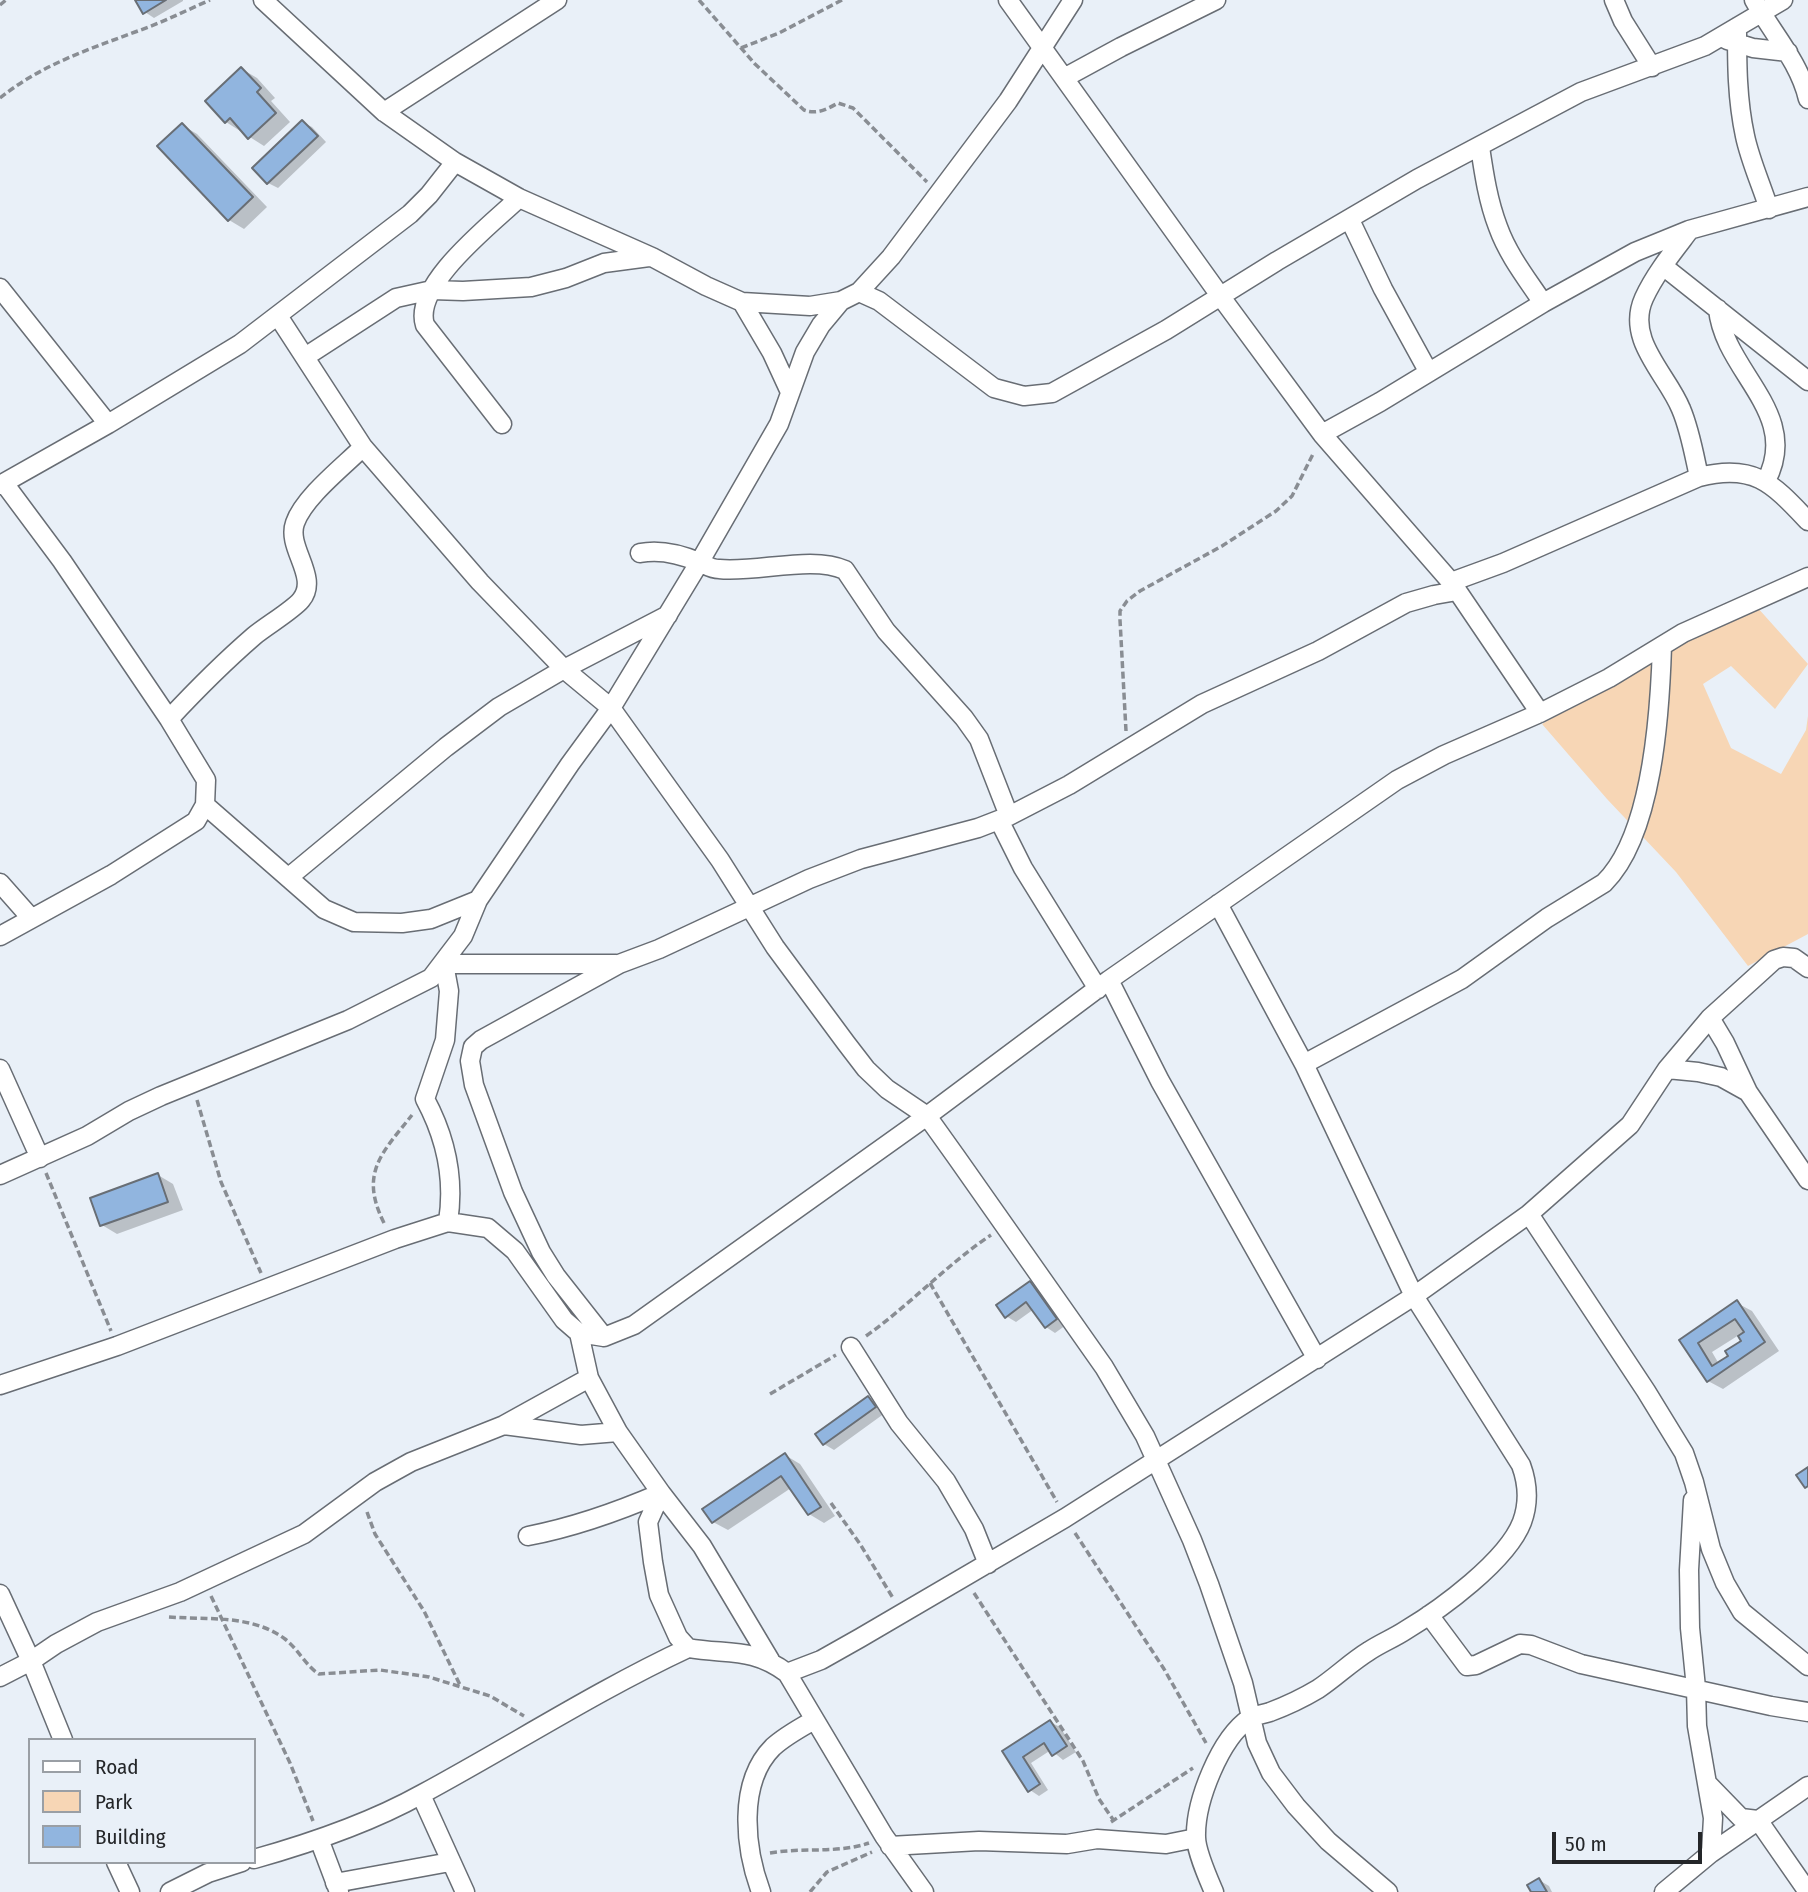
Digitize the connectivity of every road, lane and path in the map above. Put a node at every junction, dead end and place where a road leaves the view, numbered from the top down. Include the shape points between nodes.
1 (6, 0) edge
2 (210, 0) edge
3 (263, 0) edge
4 (557, 0) edge
5 (699, 0) edge
6 (842, 0) edge
7 (1008, 0) edge
8 (1073, 0) edge
9 (1216, 0) edge
10 (1614, 0) edge
11 (1783, 0) edge
12 (0, 5) edge
13 (1757, 6) edge
14 (1732, 36) junction
15 (741, 48) junction
16 (1043, 49) junction
17 (1788, 52) junction
18 (1652, 67) junction
19 (1064, 78) junction
20 (0, 98) edge
21 (1808, 99) edge
22 (384, 113) junction
23 (1480, 147) junction
24 (456, 162) junction
25 (939, 193) junction
26 (1808, 197) edge
27 (519, 198) junction
28 (1769, 208) junction
29 (1350, 219) junction
30 (1689, 230) junction
31 (652, 257) junction
32 (1663, 266) junction
33 (0, 288) edge
34 (432, 290) junction
35 (859, 292) junction
36 (1220, 297) junction
37 (841, 301) junction
38 (742, 302) junction
39 (1544, 303) junction
40 (1718, 309) junction
41 (278, 316) junction
42 (305, 358) junction
43 (1428, 371) junction
44 (1808, 381) edge
45 (790, 391) junction
46 (108, 424) junction
47 (502, 424) dead end
48 (1322, 434) junction
49 (363, 447) junction
50 (1699, 477) junction
51 (1766, 481) junction
52 (2, 484) edge
53 (1808, 521) edge
54 (640, 553) dead end
55 (699, 563) junction
56 (1808, 577) edge
57 (1454, 587) junction
58 (668, 615) junction
59 (1661, 646) junction
60 (564, 669) junction
61 (611, 708) junction
62 (1540, 713) junction
63 (169, 719) junction
64 (1129, 750) junction
65 (205, 805) junction
66 (1004, 818) junction
67 (289, 877) junction
68 (0, 883) edge
69 (478, 900) junction
70 (1218, 904) junction
71 (749, 907) junction
72 (31, 918) junction
73 (0, 936) edge
74 (444, 964) junction
75 (619, 964) junction
76 (1808, 968) edge
77 (1103, 984) junction
78 (1710, 1018) junction
79 (1304, 1064) junction
80 (0, 1069) edge
81 (1667, 1069) junction
82 (192, 1084) junction
83 (1748, 1092) junction
84 (425, 1099) junction
85 (927, 1116) junction
86 (40, 1157) junction
87 (0, 1175) edge
88 (1808, 1180) edge
89 (1529, 1214) junction
90 (448, 1222) junction
91 (1004, 1226) junction
92 (395, 1239) junction
93 (930, 1283) junction
94 (267, 1288) junction
95 (1414, 1296) junction
96 (579, 1333) junction
97 (604, 1337) junction
98 (117, 1346) junction
99 (851, 1347) junction
100 (1317, 1359) junction
101 (589, 1378) junction
102 (0, 1385) edge
103 (770, 1394) dead end
104 (503, 1425) junction
105 (618, 1433) junction
106 (1156, 1461) junction
107 (1694, 1482) junction
108 (361, 1492) junction
109 (661, 1493) junction
110 (831, 1503) dead end
111 (1065, 1518) junction
112 (528, 1536) dead end
113 (988, 1564) junction
114 (965, 1578) junction
115 (0, 1594) edge
116 (137, 1607) junction
117 (903, 1614) junction
118 (1429, 1615) junction
119 (220, 1618) junction
120 (688, 1648) junction
121 (770, 1660) junction
122 (31, 1661) junction
123 (1808, 1666) edge
124 (787, 1673) junction
125 (0, 1677) edge
126 (460, 1685) junction
127 (1696, 1688) junction
128 (1808, 1712) edge
129 (1250, 1718) junction
130 (814, 1720) junction
131 (541, 1726) junction
132 (62, 1738) edge
133 (1222, 1750) junction
134 (1196, 1766) dead end
135 (1707, 1783) junction
136 (1808, 1786) edge
137 (421, 1795) junction
138 (1758, 1820) junction
139 (1113, 1821) junction
140 (1120, 1825) dead end
141 (1195, 1838) junction
142 (320, 1839) junction
143 (887, 1841) junction
144 (750, 1853) junction
145 (1711, 1853) junction
146 (256, 1858) edge
147 (450, 1862) junction
148 (118, 1864) edge
149 (236, 1864) edge
150 (1368, 1885) edge
151 (337, 1888) edge
152 (1212, 1891) edge
153 (131, 1892) edge
154 (170, 1892) edge
155 (464, 1892) edge
156 (761, 1892) edge
157 (810, 1892) edge
158 (924, 1892) edge
159 (1388, 1892) edge
160 (1664, 1892) edge
161 (1808, 1892) edge

1 - 12 path
2 - 20 path via 86,49 41,70
3 - 22 street
4 - 22 street
5 - 15 path
6 - 15 path
7 - 16 street
8 - 16 street
9 - 19 street
10 - 18 street
11 - 13 street
13 - 14 street
13 - 17 street
14 - 17 street
14 - 18 street
14 - 28 street via 1745,136
15 - 25 path via 804,110 820,112 838,103 853,108
16 - 19 street
16 - 25 street
17 - 21 street
18 - 23 street via 1581,92
19 - 36 street
22 - 24 street
23 - 29 street
23 - 39 street via 1498,229
24 - 27 street
24 - 41 street via 410,214
25 - 35 street
26 - 28 street
27 - 31 street
27 - 34 street via 462,250
28 - 30 street
29 - 36 street
29 - 43 street
30 - 32 street
30 - 39 street via 1635,252
31 - 34 street via 604,263 531,287
31 - 38 street
32 - 40 street
32 - 50 street via 1643,300 1639,327 1645,348 1681,409
33 - 46 street
34 - 42 street via 396,298
34 - 47 street via 422,316 425,325
35 - 36 street via 994,388 1024,396 1063,388
35 - 37 street
36 - 48 street
37 - 38 street via 810,306
37 - 45 street via 810,343
38 - 45 street
39 - 43 street
40 - 44 street
40 - 51 street via 1723,333 1772,420 1776,454
41 - 42 street
41 - 46 street
42 - 49 street
43 - 48 street
45 - 55 street via 760,460
46 - 52 street
48 - 57 street
48 - 64 path via 1292,496 1276,511 1140,591 1120,611
49 - 60 street via 480,582
49 - 63 street via 295,521 292,536 307,587 301,600 209,676
50 - 51 street via 1741,471
50 - 57 street
51 - 53 street
52 - 63 street via 62,561
54 - 55 street via 666,552
55 - 58 street
55 - 66 street via 716,569 816,564 845,570 886,631 979,739
56 - 59 street
57 - 62 street
57 - 64 street via 1406,603 1318,651 1202,704
58 - 60 street
58 - 61 street
59 - 62 street
59 - 79 street via 1657,729 1649,776 1632,839 1613,874 1462,979
60 - 61 street
60 - 67 street via 499,707
61 - 69 street
61 - 71 street
62 - 70 street via 1396,780
63 - 65 street via 206,780
64 - 66 street
65 - 67 street
65 - 72 street via 196,821 172,838
66 - 71 street via 861,859
66 - 77 street via 1023,868
67 - 69 street via 324,909 354,922 431,919
68 - 72 street
69 - 74 street via 463,936
70 - 77 street
70 - 79 street
71 - 75 street
71 - 85 street via 866,1069
72 - 73 street
74 - 75 street
74 - 82 street via 431,978 348,1020
74 - 84 street via 449,990 444,1040
75 - 97 street via 481,1040 473,1047 470,1061 474,1085 513,1192 541,1252
76 - 78 street via 1794,958 1774,960
77 - 85 street
77 - 100 street
78 - 81 street
78 - 83 street
79 - 95 street
80 - 86 street
81 - 83 street via 1721,1077
81 - 89 street via 1630,1125
82 - 86 street
82 - 94 path via 221,1182
83 - 88 street
84 - 90 street via 440,1126 449,1172
84 - 92 path via 388,1143 372,1186 378,1211
85 - 91 street
85 - 97 street via 675,1297 634,1325
86 - 87 street
86 - 98 path
89 - 95 street
89 - 107 street via 1646,1391 1684,1453
90 - 92 street
90 - 96 street via 488,1228 515,1251 564,1320
91 - 93 path
91 - 106 street via 1104,1367
92 - 94 street
93 - 99 path
93 - 111 path
94 - 98 street
95 - 100 street
95 - 118 street via 1527,1480 1521,1525 1504,1549 1452,1600
96 - 97 street
96 - 101 street
98 - 102 street
99 - 103 path
99 - 113 street via 899,1423 946,1481
100 - 106 street
101 - 104 street
101 - 105 street
104 - 105 street via 581,1435
104 - 108 street via 411,1462
105 - 109 street
106 - 111 street
106 - 129 street via 1227,1632
107 - 123 street via 1711,1549 1742,1612
107 - 127 street via 1689,1570
108 - 116 street via 304,1534
108 - 126 path via 375,1534 424,1611
109 - 112 street via 591,1521
109 - 120 street via 648,1522 653,1562 659,1595
109 - 121 street via 702,1546
110 - 117 path
111 - 113 street
111 - 133 path via 1164,1669 1213,1755
113 - 114 street
114 - 117 street
114 - 139 path via 1078,1752
115 - 122 street
116 - 119 path via 163,1616
116 - 122 street via 97,1622
117 - 124 street via 821,1660
118 - 127 street via 1466,1666 1520,1644 1531,1645 1581,1664
118 - 129 street via 1367,1651 1317,1689
119 - 126 path via 262,1627 281,1637 320,1674 380,1670
119 - 142 path via 290,1763
120 - 121 street
120 - 131 street
121 - 124 street
122 - 125 street
122 - 132 street
124 - 130 street
126 - 131 path via 490,1696
127 - 128 street
127 - 135 street
129 - 133 street
129 - 150 street via 1263,1760 1281,1787
130 - 143 street
130 - 144 street via 772,1748 757,1771 750,1794
131 - 137 street
133 - 141 street via 1199,1811
134 - 139 path
135 - 138 street via 1741,1818
135 - 145 street via 1713,1818
136 - 138 street
137 - 142 street
137 - 147 street
138 - 145 street
138 - 161 street
139 - 140 path
141 - 143 street via 1166,1844 1097,1839 1067,1844
141 - 152 street
142 - 146 street
142 - 151 street
143 - 144 path via 845,1850
143 - 157 path via 827,1872
143 - 158 street
144 - 156 street
145 - 160 street
147 - 151 street
147 - 155 street
148 - 153 street
149 - 154 street
150 - 159 street

